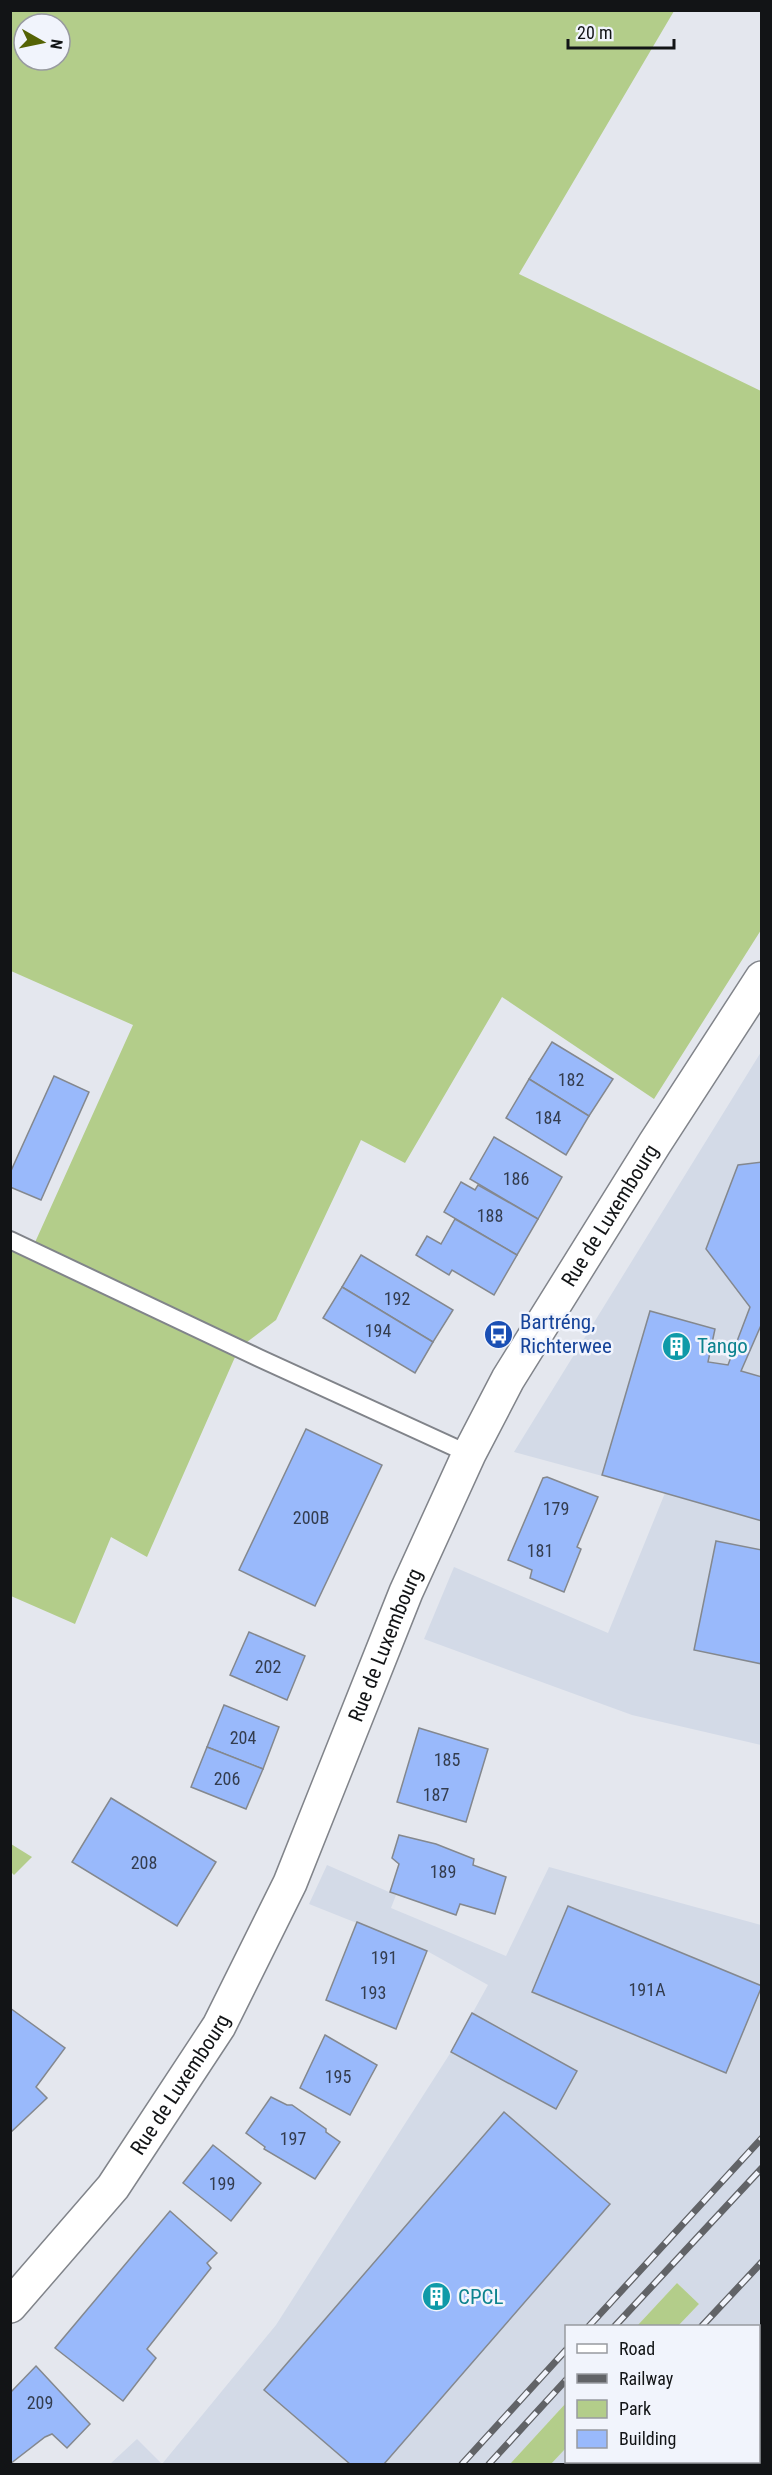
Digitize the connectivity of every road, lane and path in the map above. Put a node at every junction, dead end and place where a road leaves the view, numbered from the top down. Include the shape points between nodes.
1 (762, 978) edge
2 (10, 1240) edge
3 (469, 1454) junction
4 (10, 2306) edge

1 - 3 main road, Rue de Luxembourg via 508,1379
2 - 3 lane
3 - 4 main road, Rue de Luxembourg via 406,1592 290,1883 219,2026 113,2187

